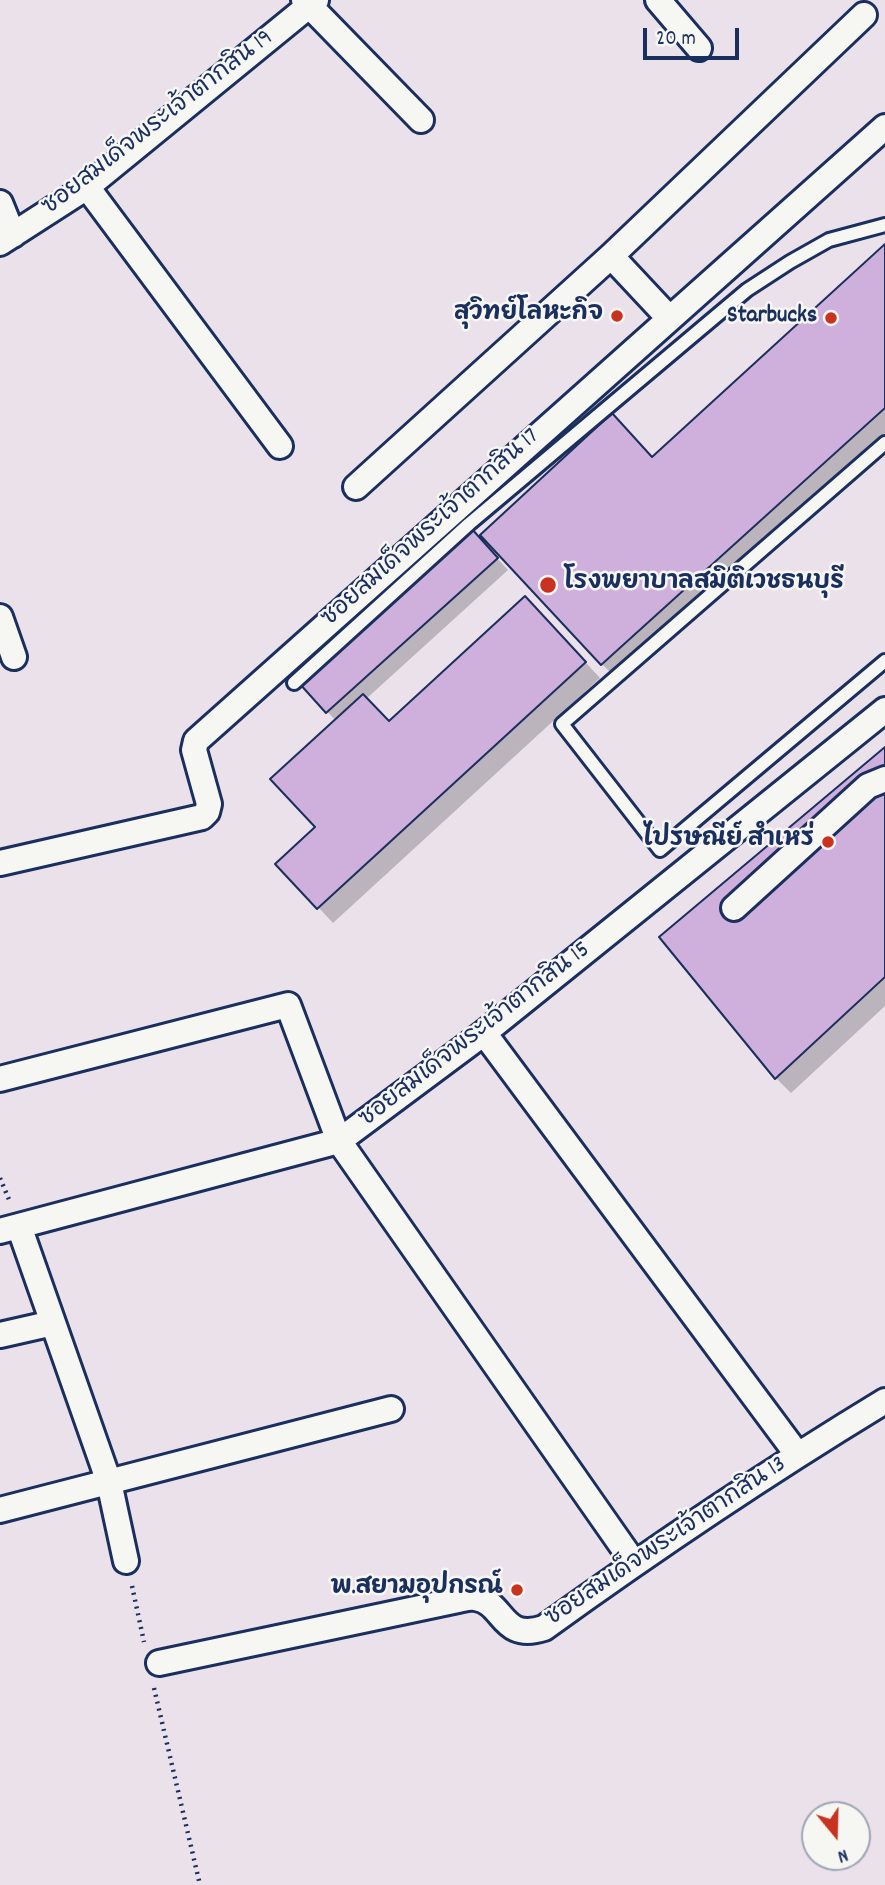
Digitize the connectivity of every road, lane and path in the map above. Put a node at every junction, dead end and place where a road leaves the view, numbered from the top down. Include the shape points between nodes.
1 (658, 0) edge
2 (309, 2) edge
3 (864, 15) dead end
4 (699, 48) dead end
5 (421, 120) dead end
6 (885, 127) edge
7 (87, 187) junction
8 (0, 203) edge
9 (885, 225) edge
10 (6, 239) edge
11 (611, 256) junction
12 (669, 318) junction
13 (885, 443) edge
14 (280, 446) dead end
15 (356, 487) dead end
16 (0, 617) edge
17 (14, 657) dead end
18 (885, 660) edge
19 (294, 683) dead end
20 (885, 710) edge
21 (885, 779) edge
22 (0, 863) edge
23 (734, 908) dead end
24 (484, 1033) junction
25 (0, 1079) edge
26 (339, 1141) junction
27 (10, 1228) edge
28 (53, 1323) junction
29 (0, 1335) edge
30 (885, 1401) edge
31 (391, 1409) dead end
32 (797, 1454) junction
33 (109, 1482) junction
34 (0, 1510) edge
35 (126, 1561) joint
36 (634, 1563) junction
37 (153, 1664) junction
38 (200, 1885) edge

1 - 4 street
2 - 5 street
2 - 7 street, ซอยสมเด็จพระเจ้าตากสิน 19
3 - 11 street
6 - 12 street, ซอยสมเด็จพระเจ้าตากสิน 17
7 - 10 street, ซอยสมเด็จพระเจ้าตากสิน 19
7 - 14 street
8 - 10 street
9 - 19 lane via 829,240 747,290 469,524
11 - 12 street
11 - 15 street
12 - 22 street, ซอยสมเด็จพระเจ้าตากสิน 17 via 196,741 194,750 209,804 202,817
13 - 18 lane via 562,724 660,850
16 - 17 street
20 - 24 street, ซอยสมเด็จพระเจ้าตากสิน 15
21 - 23 street via 868,786
24 - 26 street, ซอยสมเด็จพระเจ้าตากสิน 15
24 - 32 street
25 - 26 street via 288,1005
26 - 27 street, ซอยสมเด็จพระเจ้าตากสิน 15
26 - 36 street
27 - 28 street
28 - 29 street
28 - 33 street
30 - 32 street, ซอยสมเด็จพระเจ้าตากสิน 13
31 - 33 street
32 - 36 street, ซอยสมเด็จพระเจ้าตากสิน 13
33 - 34 street
33 - 35 street
35 - 37 path
36 - 37 street, ซอยสมเด็จพระเจ้าตากสิน 13 via 544,1628 529,1633 509,1626 488,1603 476,1598
37 - 38 path

